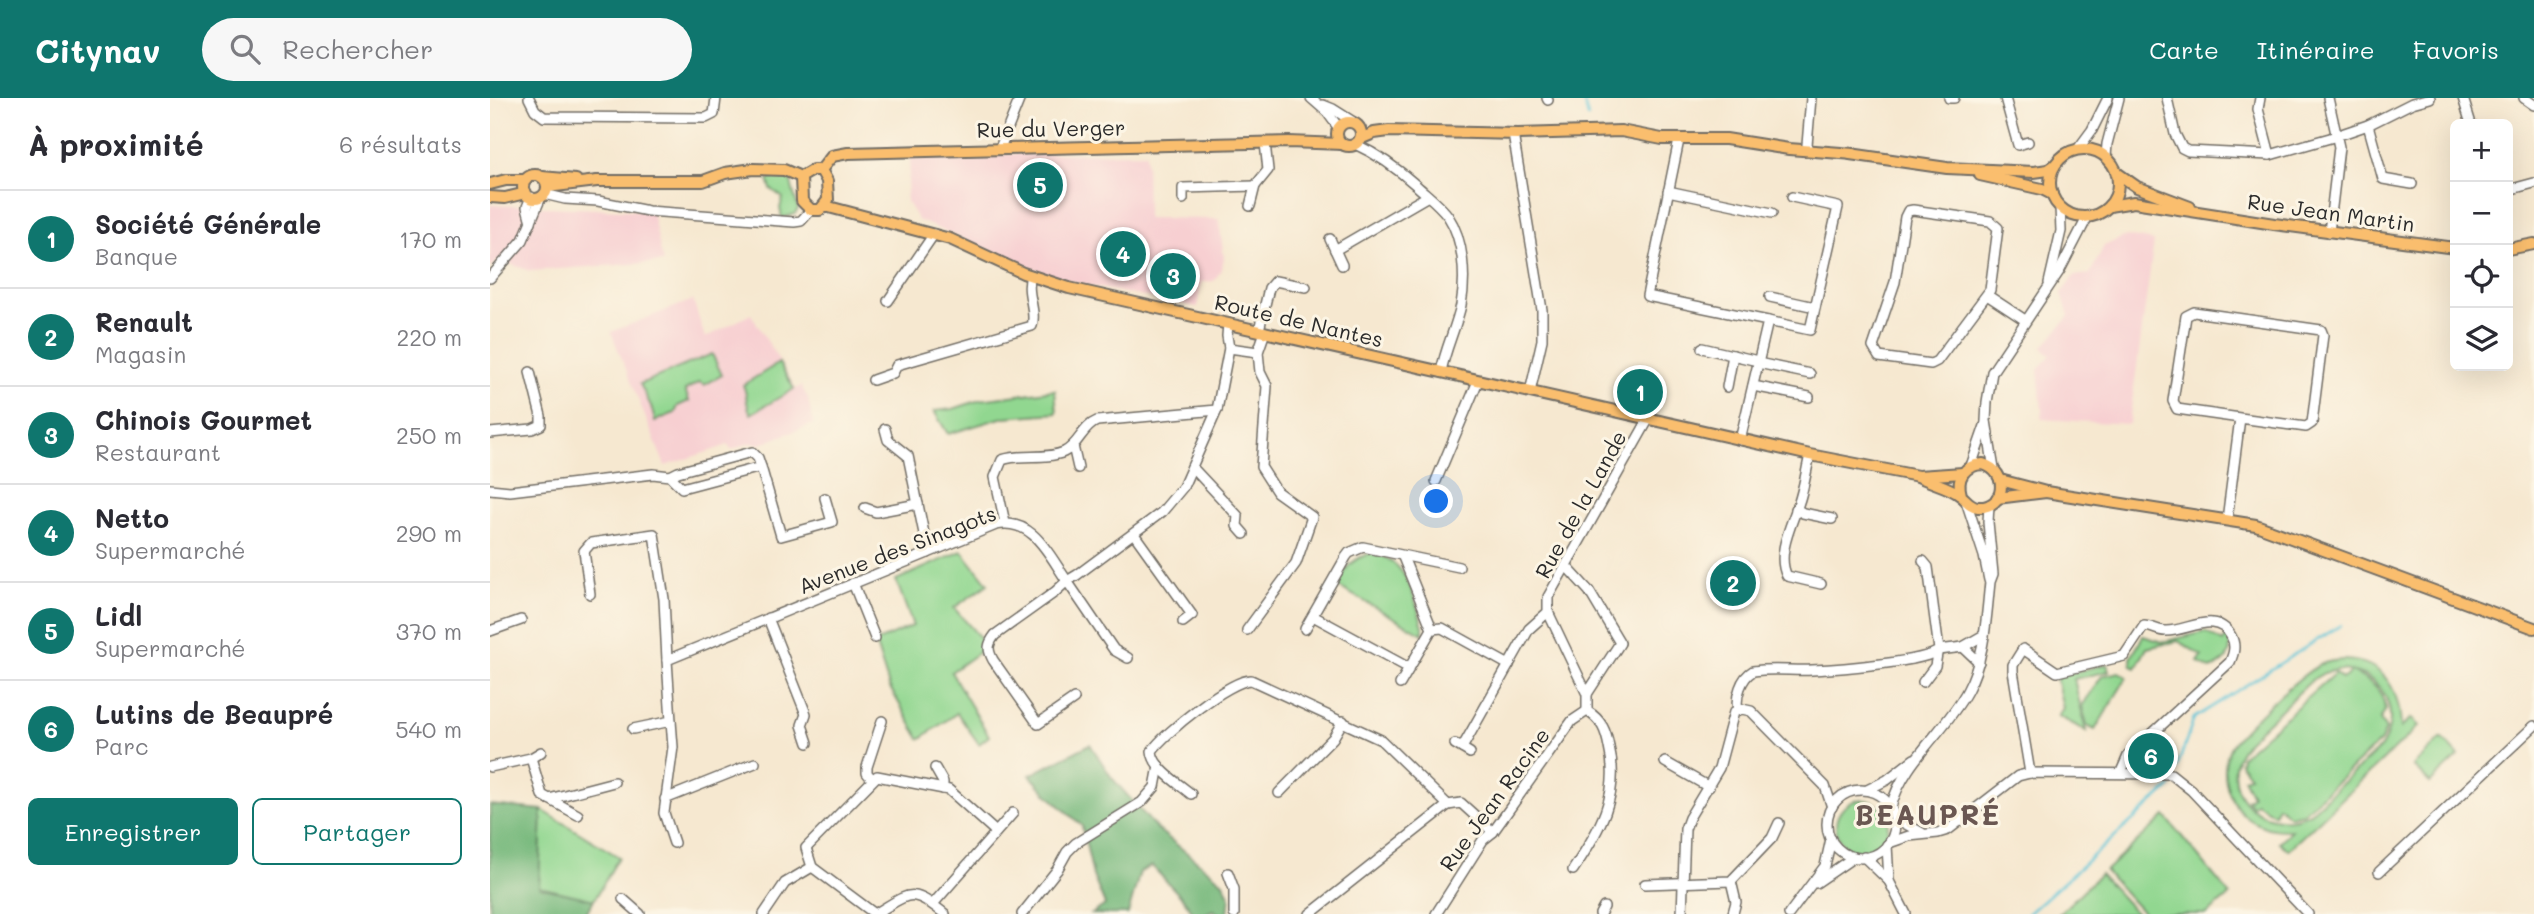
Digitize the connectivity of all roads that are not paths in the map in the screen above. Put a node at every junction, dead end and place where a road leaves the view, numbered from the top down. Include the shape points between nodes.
1 (530, 98) edge
2 (716, 98) edge
3 (1020, 98) edge
4 (1311, 98) edge
5 (1811, 98) edge
6 (2005, 98) edge
7 (2108, 98) edge
8 (2119, 98) edge
9 (2167, 98) edge
10 (2260, 98) edge
11 (2328, 98) edge
12 (2430, 98) edge
13 (2463, 98) edge
14 (2524, 98) edge
15 (1321, 105) junction
16 (2534, 105) edge
17 (2469, 119) edge
18 (1355, 123) junction
19 (2368, 125) junction
20 (1389, 131) junction
21 (1635, 132) junction
22 (1513, 134) junction
23 (1339, 135) junction
24 (2338, 135) junction
25 (1679, 140) junction
26 (1358, 142) junction
27 (2028, 142) dead end
28 (1265, 143) junction
29 (1807, 145) junction
30 (1000, 148) junction
31 (2078, 149) junction
32 (1854, 155) junction
33 (2270, 155) junction
34 (2106, 157) junction
35 (2054, 166) junction
36 (1947, 168) junction
37 (821, 170) junction
38 (2117, 173) junction
39 (801, 177) junction
40 (526, 180) junction
41 (2534, 183) edge
42 (490, 184) edge
43 (2412, 184) dead end
44 (1255, 186) junction
45 (2513, 189) edge
46 (539, 191) junction
47 (1668, 191) junction
48 (2052, 194) junction
49 (1428, 196) junction
50 (490, 197) edge
51 (1792, 197) dead end
52 (1183, 199) dead end
53 (825, 206) junction
54 (1250, 206) dead end
55 (2109, 206) junction
56 (2060, 207) junction
57 (811, 210) junction
58 (2202, 212) junction
59 (1772, 213) dead end
60 (2088, 216) junction
61 (2329, 232) junction
62 (934, 233) junction
63 (1330, 239) dead end
64 (2534, 244) edge
65 (2450, 247) edge
66 (2513, 248) edge
67 (1335, 250) junction
68 (1342, 265) dead end
69 (1031, 276) junction
70 (490, 278) edge
71 (2049, 285) junction
72 (1306, 288) dead end
73 (1987, 295) junction
74 (1770, 297) dead end
75 (888, 301) dead end
76 (1815, 307) junction
77 (2025, 320) junction
78 (1768, 321) junction
79 (1228, 324) junction
80 (1262, 331) junction
81 (1228, 348) junction
82 (1702, 348) dead end
83 (1258, 352) junction
84 (1733, 355) junction
85 (1758, 362) junction
86 (530, 372) dead end
87 (1441, 372) junction
88 (1810, 374) dead end
89 (873, 380) dead end
90 (1478, 381) junction
91 (1753, 386) junction
92 (1727, 387) dead end
93 (1530, 392) junction
94 (1809, 397) dead end
95 (1217, 410) junction
96 (2240, 418) junction
97 (1648, 420) junction
98 (1986, 421) junction
99 (885, 429) dead end
100 (490, 433) edge
101 (1740, 440) junction
102 (1073, 446) junction
103 (1811, 455) junction
104 (761, 467) junction
105 (1192, 467) junction
106 (1078, 468) dead end
107 (1994, 469) junction
108 (1967, 470) junction
109 (670, 476) junction
110 (1918, 476) junction
111 (2000, 480) junction
112 (1436, 481) dead end
113 (490, 489) edge
114 (2046, 492) junction
115 (825, 498) dead end
116 (1964, 498) junction
117 (1993, 501) junction
118 (918, 504) junction
119 (866, 508) dead end
120 (1796, 509) junction
121 (1832, 519) dead end
122 (2227, 520) junction
123 (1005, 523) junction
124 (1134, 534) junction
125 (1244, 534) dead end
126 (928, 553) junction
127 (1403, 557) junction
128 (1923, 561) dead end
129 (1566, 566) junction
130 (1459, 567) dead end
131 (1067, 581) junction
132 (1990, 582) junction
133 (853, 583) junction
134 (1821, 584) dead end
135 (590, 594) dead end
136 (1548, 612) junction
137 (1313, 616) junction
138 (768, 618) junction
139 (521, 620) dead end
140 (1183, 622) dead end
141 (2534, 628) edge
142 (1305, 629) dead end
143 (1432, 629) junction
144 (1247, 630) dead end
145 (490, 631) edge
146 (1984, 635) junction
147 (875, 638) dead end
148 (2013, 643) dead end
149 (1963, 647) junction
150 (2022, 649) junction
151 (1938, 652) junction
152 (1128, 658) dead end
153 (667, 660) junction
154 (1979, 662) junction
155 (1508, 665) junction
156 (1409, 668) junction
157 (1923, 682) dead end
158 (1400, 684) dead end
159 (1587, 694) junction
160 (1074, 699) dead end
161 (1738, 710) junction
162 (1587, 711) junction
163 (882, 720) dead end
164 (671, 721) junction
165 (1343, 721) junction
166 (2534, 726) edge
167 (632, 729) dead end
168 (808, 743) dead end
169 (1462, 748) dead end
170 (541, 752) dead end
171 (531, 758) junction
172 (1916, 758) junction
173 (1665, 762) dead end
174 (755, 763) dead end
175 (490, 766) edge
176 (1159, 766) junction
177 (935, 768) dead end
178 (2121, 772) junction
179 (2030, 773) junction
180 (872, 779) junction
181 (614, 782) dead end
182 (1825, 786) junction
183 (1709, 787) junction
184 (943, 789) junction
185 (1867, 790) junction
186 (1279, 793) dead end
187 (1191, 794) dead end
188 (1846, 794) junction
189 (549, 799) junction
190 (665, 799) junction
191 (1448, 805) junction
192 (1832, 807) junction
193 (1891, 807) junction
194 (1013, 813) dead end
195 (578, 815) dead end
196 (1895, 818) junction
197 (1779, 823) dead end
198 (996, 832) junction
199 (1493, 832) junction
200 (1922, 833) junction
201 (1831, 839) junction
202 (674, 843) dead end
203 (1888, 844) junction
204 (1859, 857) junction
205 (812, 867) junction
206 (1573, 870) dead end
207 (2379, 872) dead end
208 (1228, 873) dead end
209 (1731, 881) junction
210 (1889, 881) junction
211 (1683, 882) junction
212 (1645, 884) dead end
213 (1809, 889) junction
214 (623, 899) dead end
215 (933, 905) junction
216 (1733, 912) edge
217 (640, 914) edge
218 (765, 914) edge
219 (875, 914) edge
220 (945, 914) edge
221 (1022, 914) edge
222 (1234, 914) edge
223 (1310, 914) edge
224 (1438, 914) edge
225 (1682, 914) edge
226 (1789, 914) edge
227 (1906, 914) edge
228 (2308, 914) edge

1 - 2 street via 544,117 679,118 711,116
3 - 30 street
4 - 15 street
5 - 29 street
6 - 27 street via 2018,145
7 - 31 street
8 - 34 street
9 - 33 street via 2177,142 2185,150
10 - 33 street via 2258,109
11 - 24 street
12 - 19 street
13 - 17 street
14 - 16 street
15 - 18 street
15 - 23 street
18 - 20 main road
18 - 23 main road via 1344,122
18 - 26 main road via 1361,131
19 - 24 street
19 - 43 street via 2382,179
20 - 22 main road
20 - 26 main road
21 - 22 main road
21 - 25 main road
21 - 29 main road via 1719,133
22 - 93 street via 1542,310 1542,340
23 - 26 main road via 1348,146
23 - 28 main road, Rue du Verger
24 - 33 street
24 - 61 street
25 - 32 main road via 1726,139
25 - 47 street
26 - 49 street
28 - 30 main road, Rue du Verger
28 - 44 street via 1268,170
29 - 32 main road
30 - 37 main road, Rue du Verger via 843,154 832,156
31 - 34 main road
31 - 35 main road
32 - 36 main road
34 - 38 main road
35 - 36 main road via 2034,172
35 - 48 main road
36 - 48 main road
37 - 39 main road
37 - 53 main road via 827,181
38 - 55 main road via 2117,190
38 - 58 main road, Rue Jean Martin via 2137,187
39 - 46 main road via 784,170 753,169 703,181 589,182
39 - 57 main road via 802,201
40 - 42 main road
40 - 46 main road via 524,187
40 - 46 main road via 535,175
41 - 45 street
44 - 52 street via 1183,188
44 - 54 street
46 - 50 main road
46 - 57 street via 648,211 794,222
46 - 70 street via 527,207 531,222 523,240
47 - 59 street
47 - 78 street via 1647,296
48 - 56 main road
49 - 67 street
49 - 87 street via 1453,225 1463,274 1461,304
51 - 76 street via 1838,207
53 - 57 main road
53 - 62 main road, Route de Nantes
55 - 58 main road, Rue Jean Martin via 2134,202
55 - 60 main road
56 - 60 main road via 2073,215
56 - 71 street via 2061,231
58 - 61 main road, Rue Jean Martin
60 - 71 street
61 - 65 main road, Rue Jean Martin
62 - 69 main road, Route de Nantes
62 - 75 street
63 - 67 street
64 - 66 main road
67 - 68 street
69 - 79 main road, Route de Nantes
69 - 89 street via 1031,326 897,365 893,373
71 - 77 street
72 - 80 street via 1275,281 1269,288
73 - 73 street via 1934,363 1875,353 1873,342 1895,282 1908,211 1994,223 1999,232
73 - 77 street
74 - 76 street
76 - 78 street via 1810,330
77 - 98 street via 1992,372
78 - 85 street
79 - 80 main road, Route de Nantes
79 - 81 street
80 - 83 street
80 - 87 main road, Route de Nantes
81 - 83 street
81 - 95 street
82 - 84 street
83 - 144 street via 1267,387 1261,467 1277,492 1312,517 1296,563
84 - 85 street
84 - 92 street
85 - 88 street
85 - 91 street
86 - 100 street via 541,425
87 - 90 main road, Route de Nantes
90 - 93 main road, Route de Nantes
90 - 112 street
91 - 94 street
91 - 101 street
93 - 97 main road, Route de Nantes
95 - 102 street via 1097,421
95 - 105 street
96 - 96 street via 2312,423 2321,330 2194,312 2186,316 2173,401 2177,409
96 - 122 street
97 - 101 main road, Route de Nantes
97 - 129 street, Rue de la Lande
98 - 107 street
98 - 108 street
99 - 118 street via 888,440 908,456
101 - 103 main road, Route de Nantes
102 - 106 street
102 - 123 street via 1062,453 1002,460 995,477
103 - 110 main road, Route de Nantes
103 - 120 street
104 - 109 street via 682,488
104 - 109 street via 751,452
104 - 115 street via 781,536 832,522
105 - 124 street via 1174,499
105 - 125 street via 1238,516 1237,526
107 - 108 main road via 1983,464
107 - 111 main road
108 - 110 main road
108 - 116 main road via 1959,482
109 - 113 street
110 - 116 main road
111 - 114 main road
111 - 117 main road
114 - 117 main road
114 - 122 main road
116 - 117 main road via 1977,506
116 - 132 street
117 - 132 street via 1988,522
118 - 119 street via 876,512
118 - 126 street
120 - 121 street
120 - 134 street via 1782,564 1787,576
122 - 141 main road via 2266,528
123 - 126 street, Avenue des Sinagots
123 - 131 street, Avenue des Sinagots via 1034,533
124 - 131 street
124 - 140 street via 1192,615
126 - 133 street, Avenue des Sinagots
127 - 130 street
127 - 137 street via 1363,547 1349,553
127 - 143 street
128 - 151 street via 1928,567
129 - 136 street, Rue de la Lande via 1548,597
129 - 159 street via 1589,591 1619,643
131 - 152 street, Avenue des Sinagots via 1114,650
131 - 160 street via 995,635 988,652 1038,724
132 - 146 street
133 - 138 street, Avenue des Sinagots
133 - 147 street
135 - 153 street via 584,551 591,543 654,534
136 - 155 street, Rue de la Lande via 1529,629
136 - 159 street
137 - 142 street
137 - 156 street
138 - 153 street, Avenue des Sinagots
138 - 168 street via 806,714 802,726
139 - 145 street
143 - 155 street via 1442,628
143 - 156 street
146 - 149 street
146 - 154 street
148 - 150 street
149 - 151 street
149 - 154 street
150 - 178 street via 2057,672 2124,656 2144,626 2165,631 2212,622 2231,634 2234,655 2230,662 2128,756
150 - 179 street via 2013,671
151 - 157 street via 1935,666
151 - 161 street via 1901,661 1814,670 1753,671 1742,682
153 - 164 street
154 - 172 street via 1961,702
155 - 169 street, Rue de la Lande
156 - 158 street
159 - 162 street
161 - 182 street via 1751,711
161 - 183 street
162 - 199 street, Rue Jean Racine via 1572,721
162 - 206 street via 1605,730 1613,780 1603,823
163 - 180 street via 867,767
164 - 167 street
164 - 190 street via 673,747
165 - 176 street via 1246,680 1200,706 1155,746 1151,755
165 - 186 street via 1333,738
165 - 191 street via 1381,740
166 - 207 street
170 - 171 street
171 - 175 street
171 - 189 street via 540,791
172 - 185 street
172 - 193 street
173 - 183 street
174 - 190 street
176 - 187 street
176 - 221 street via 1155,787 1142,802 1076,843
177 - 184 street
178 - 179 street
178 - 228 street via 2171,774 2179,779
179 - 200 street via 2018,776 1948,830
180 - 184 street via 877,776
180 - 205 street via 806,848
181 - 189 street
182 - 188 street
182 - 192 street
183 - 211 street via 1685,829
184 - 198 street
185 - 188 street
185 - 193 street
188 - 192 street
189 - 195 street
190 - 202 street via 664,813
191 - 199 street via 1461,803
191 - 223 street
192 - 201 street via 1827,823
193 - 196 street
194 - 198 street
196 - 200 street
196 - 203 street
197 - 209 street via 1772,838
198 - 215 street
199 - 224 street, Rue Jean Racine via 1483,840
200 - 203 street
201 - 204 street via 1841,851
201 - 213 street via 1825,866
203 - 204 street via 1879,852
203 - 210 street
204 - 210 street
204 - 213 street
205 - 218 street via 785,883
205 - 219 street
208 - 222 street via 1234,889
209 - 211 street
209 - 216 street via 1736,902
210 - 227 street
211 - 212 street
211 - 225 street
213 - 226 street
214 - 217 street
215 - 219 street via 919,895 908,895
215 - 220 street

